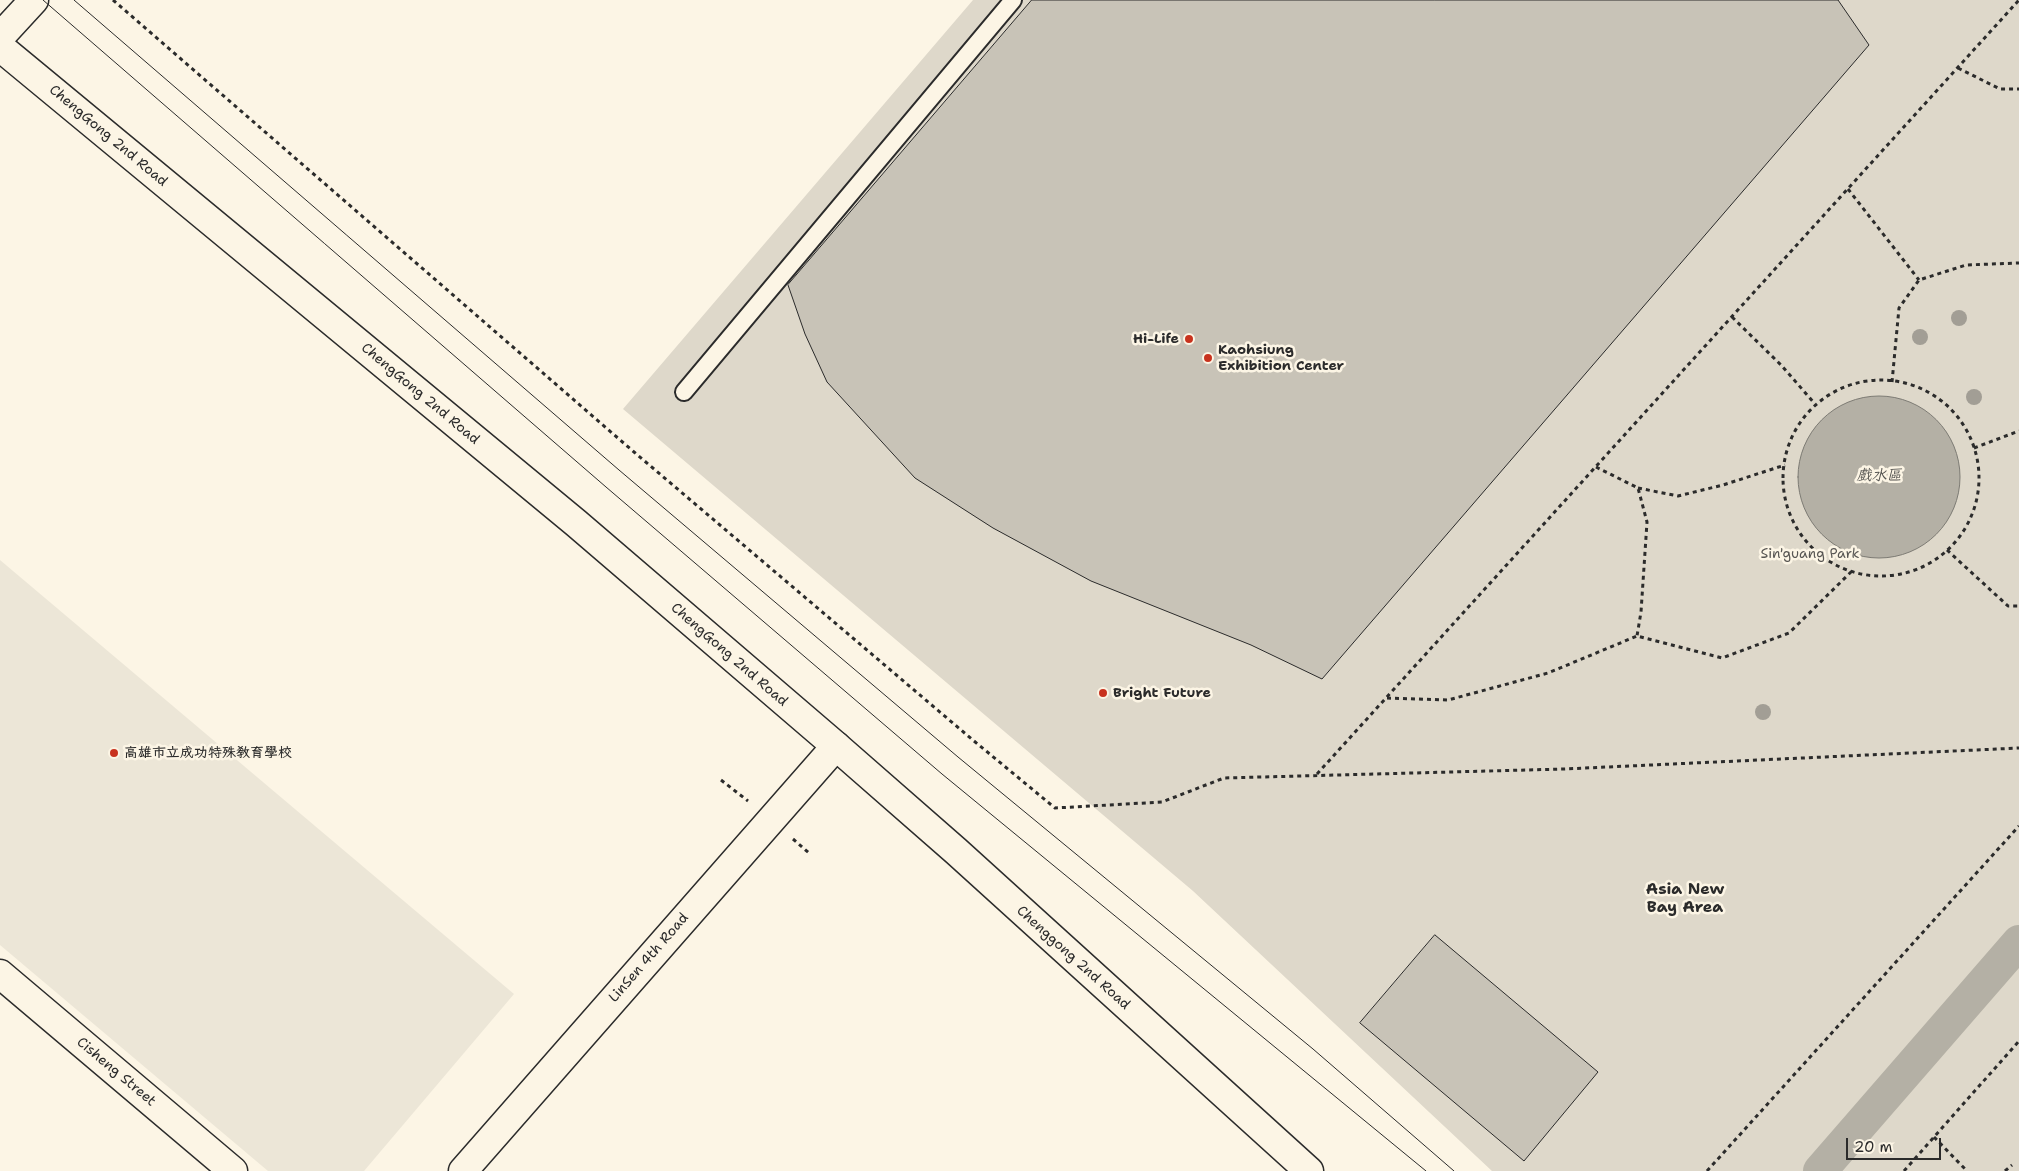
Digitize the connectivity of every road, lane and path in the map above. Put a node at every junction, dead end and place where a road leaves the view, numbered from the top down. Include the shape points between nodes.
1 (34, 0) edge
2 (113, 0) edge
3 (1014, 0) edge
4 (2019, 0) edge
5 (0, 37) edge
6 (0, 47) edge
7 (1958, 68) junction
8 (2019, 89) edge
9 (1848, 189) junction
10 (2019, 263) edge
11 (1919, 280) junction
12 (1732, 317) junction
13 (1892, 382) junction
14 (684, 392) dead end
15 (1816, 405) junction
16 (2019, 431) edge
17 (1974, 448) junction
18 (1785, 465) junction
19 (1596, 467) junction
20 (1638, 488) junction
21 (1947, 550) junction
22 (1853, 571) junction
23 (2019, 606) edge
24 (1636, 636) junction
25 (1386, 698) junction
26 (836, 746) junction
27 (2019, 748) edge
28 (1316, 775) junction
29 (2019, 826) edge
30 (0, 974) edge
31 (2019, 1041) edge
32 (1934, 1137) junction
33 (2012, 1165) dead end
34 (233, 1171) edge
35 (463, 1171) edge
36 (1309, 1171) edge
37 (1707, 1171) edge
38 (1904, 1171) edge
39 (1967, 1171) edge
40 (2005, 1171) edge

1 - 5 street
2 - 28 path via 634,452 1055,808 1162,802 1224,778
3 - 14 lane
4 - 7 path
6 - 26 street, ChengGong 2nd Road via 576,523
7 - 8 path via 2000,89
7 - 9 path
9 - 11 path
9 - 12 path
10 - 11 path via 1966,265
11 - 13 path via 1899,308
12 - 15 path
12 - 19 path
13 - 15 path via 1872,380 1842,388
13 - 17 path via 1902,382 1931,393 1955,412
15 - 18 path via 1797,429 1785,457
16 - 17 path
17 - 21 path via 1980,473 1975,507 1960,537
18 - 20 path via 1678,496
18 - 22 path via 1783,488 1792,520 1811,548 1839,567
19 - 20 path
19 - 25 path
20 - 24 path via 1647,522 1641,612
21 - 22 path via 1936,560 1905,574 1871,576
21 - 23 path via 2008,606
22 - 24 path via 1789,633 1722,658
24 - 25 path via 1548,673 1448,700
25 - 28 path
26 - 35 street, LinSen 4th Road
26 - 36 street, Chenggong 2nd Road
27 - 28 path via 1564,769
29 - 37 path
30 - 34 street, Cisheng Street
31 - 32 path
32 - 38 path
32 - 39 path
33 - 40 path

